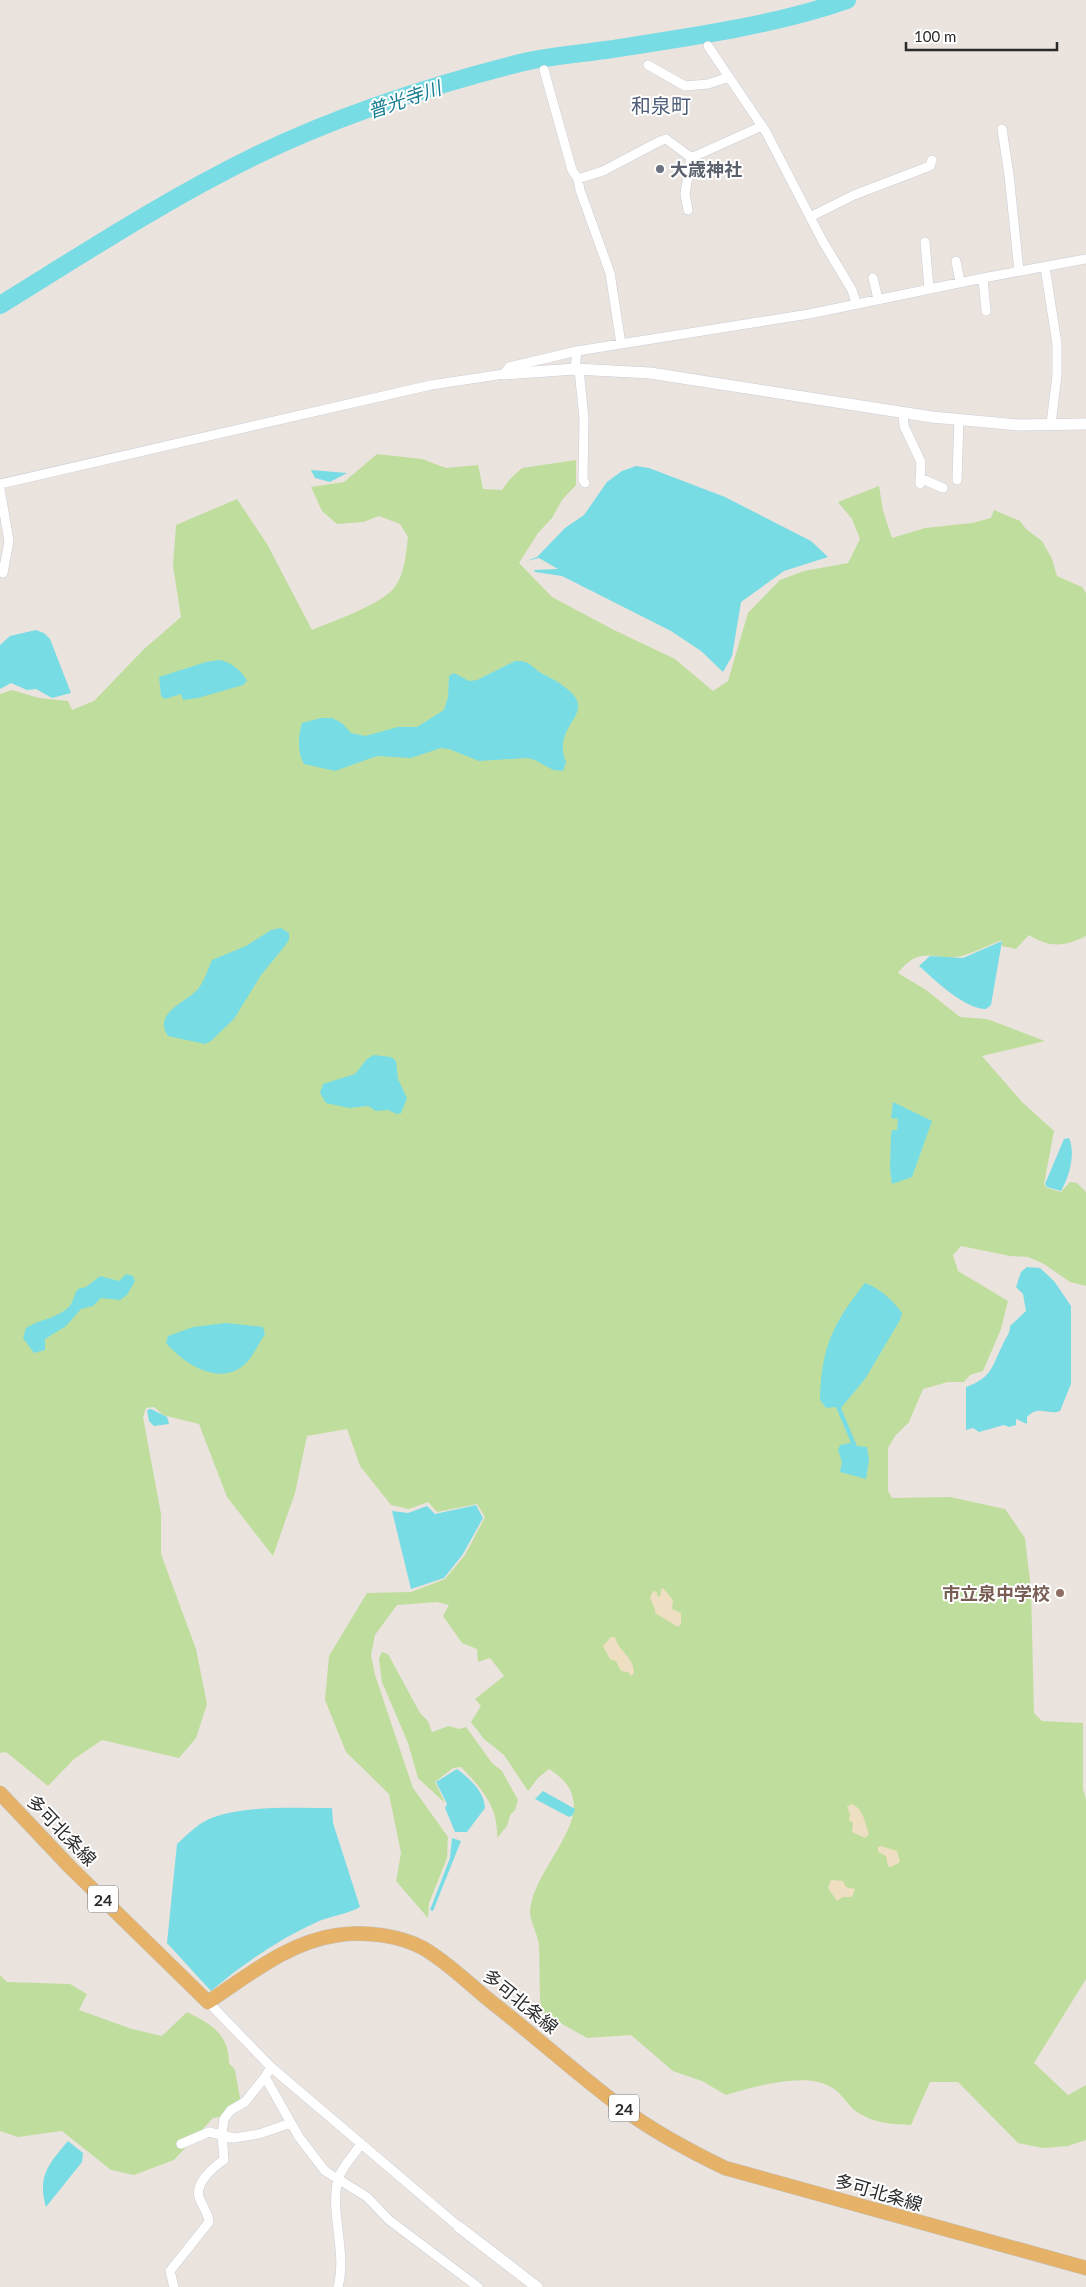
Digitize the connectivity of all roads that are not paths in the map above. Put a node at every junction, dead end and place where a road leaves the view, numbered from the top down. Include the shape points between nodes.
1 (708, 46) dead end
2 (648, 65) dead end
3 (544, 70) dead end
4 (729, 77) junction
5 (762, 126) junction
6 (1002, 129) dead end
7 (692, 157) junction
8 (932, 160) dead end
9 (578, 179) junction
10 (688, 210) dead end
11 (810, 217) junction
12 (926, 242) dead end
13 (1086, 259) edge
14 (956, 261) dead end
15 (1044, 267) junction
16 (1018, 271) junction
17 (873, 278) dead end
18 (983, 278) junction
19 (960, 282) junction
20 (929, 289) junction
21 (878, 299) junction
22 (856, 303) junction
23 (986, 311) dead end
24 (621, 344) junction
25 (577, 351) junction
26 (576, 369) junction
27 (504, 374) junction
28 (903, 413) junction
29 (959, 419) junction
30 (1051, 424) junction
31 (1086, 424) edge
32 (957, 480) dead end
33 (585, 483) dead end
34 (0, 484) edge
35 (0, 488) edge
36 (943, 488) dead end
37 (3, 573) dead end
38 (0, 1793) edge
39 (208, 2002) junction
40 (270, 2067) junction
41 (265, 2077) junction
42 (291, 2122) junction
43 (222, 2134) junction
44 (180, 2144) dead end
45 (361, 2144) junction
46 (338, 2180) junction
47 (459, 2227) joint
48 (1086, 2268) edge
49 (174, 2287) edge
50 (338, 2287) edge
51 (478, 2287) edge
52 (537, 2287) edge

1 - 4 street
2 - 4 street via 685,86 708,84
3 - 9 street via 572,170
4 - 5 street
5 - 7 street
5 - 11 street
6 - 16 street via 1010,175
7 - 9 street via 666,140 603,171
7 - 10 street via 685,194
8 - 11 street via 930,166 854,195
9 - 24 street via 610,273
11 - 22 street via 852,290
12 - 20 street
13 - 15 street
14 - 19 street
15 - 16 street
15 - 30 street via 1057,344
16 - 18 street
17 - 21 street
18 - 19 street
18 - 23 street
19 - 20 street
20 - 21 street
21 - 22 street
22 - 24 street via 809,314
24 - 25 street
25 - 26 street
25 - 27 street via 509,367
26 - 27 street
26 - 28 street via 650,373
26 - 33 street via 584,419
27 - 34 street via 431,385
28 - 29 street
28 - 36 street via 904,426 921,462 920,481
29 - 30 street
29 - 32 street
30 - 31 street
35 - 37 street via 9,541
38 - 39 main road, 多可北条線 / 24 via 70,1867
39 - 40 street
39 - 48 main road, 多可北条線 / 24 via 286,1951 317,1939 366,1934 399,1939 422,1948 458,1974 633,2116 725,2168
40 - 41 street
40 - 45 street
41 - 42 street
41 - 43 street via 245,2102 231,2110 224,2120
42 - 43 street via 251,2136 234,2138
42 - 46 street via 325,2171
43 - 44 street via 209,2132
43 - 49 street via 224,2160 198,2186 209,2222 170,2271
45 - 46 street
45 - 47 street
46 - 50 street via 336,2216 341,2256
46 - 51 street via 366,2197 389,2220
47 - 52 street

